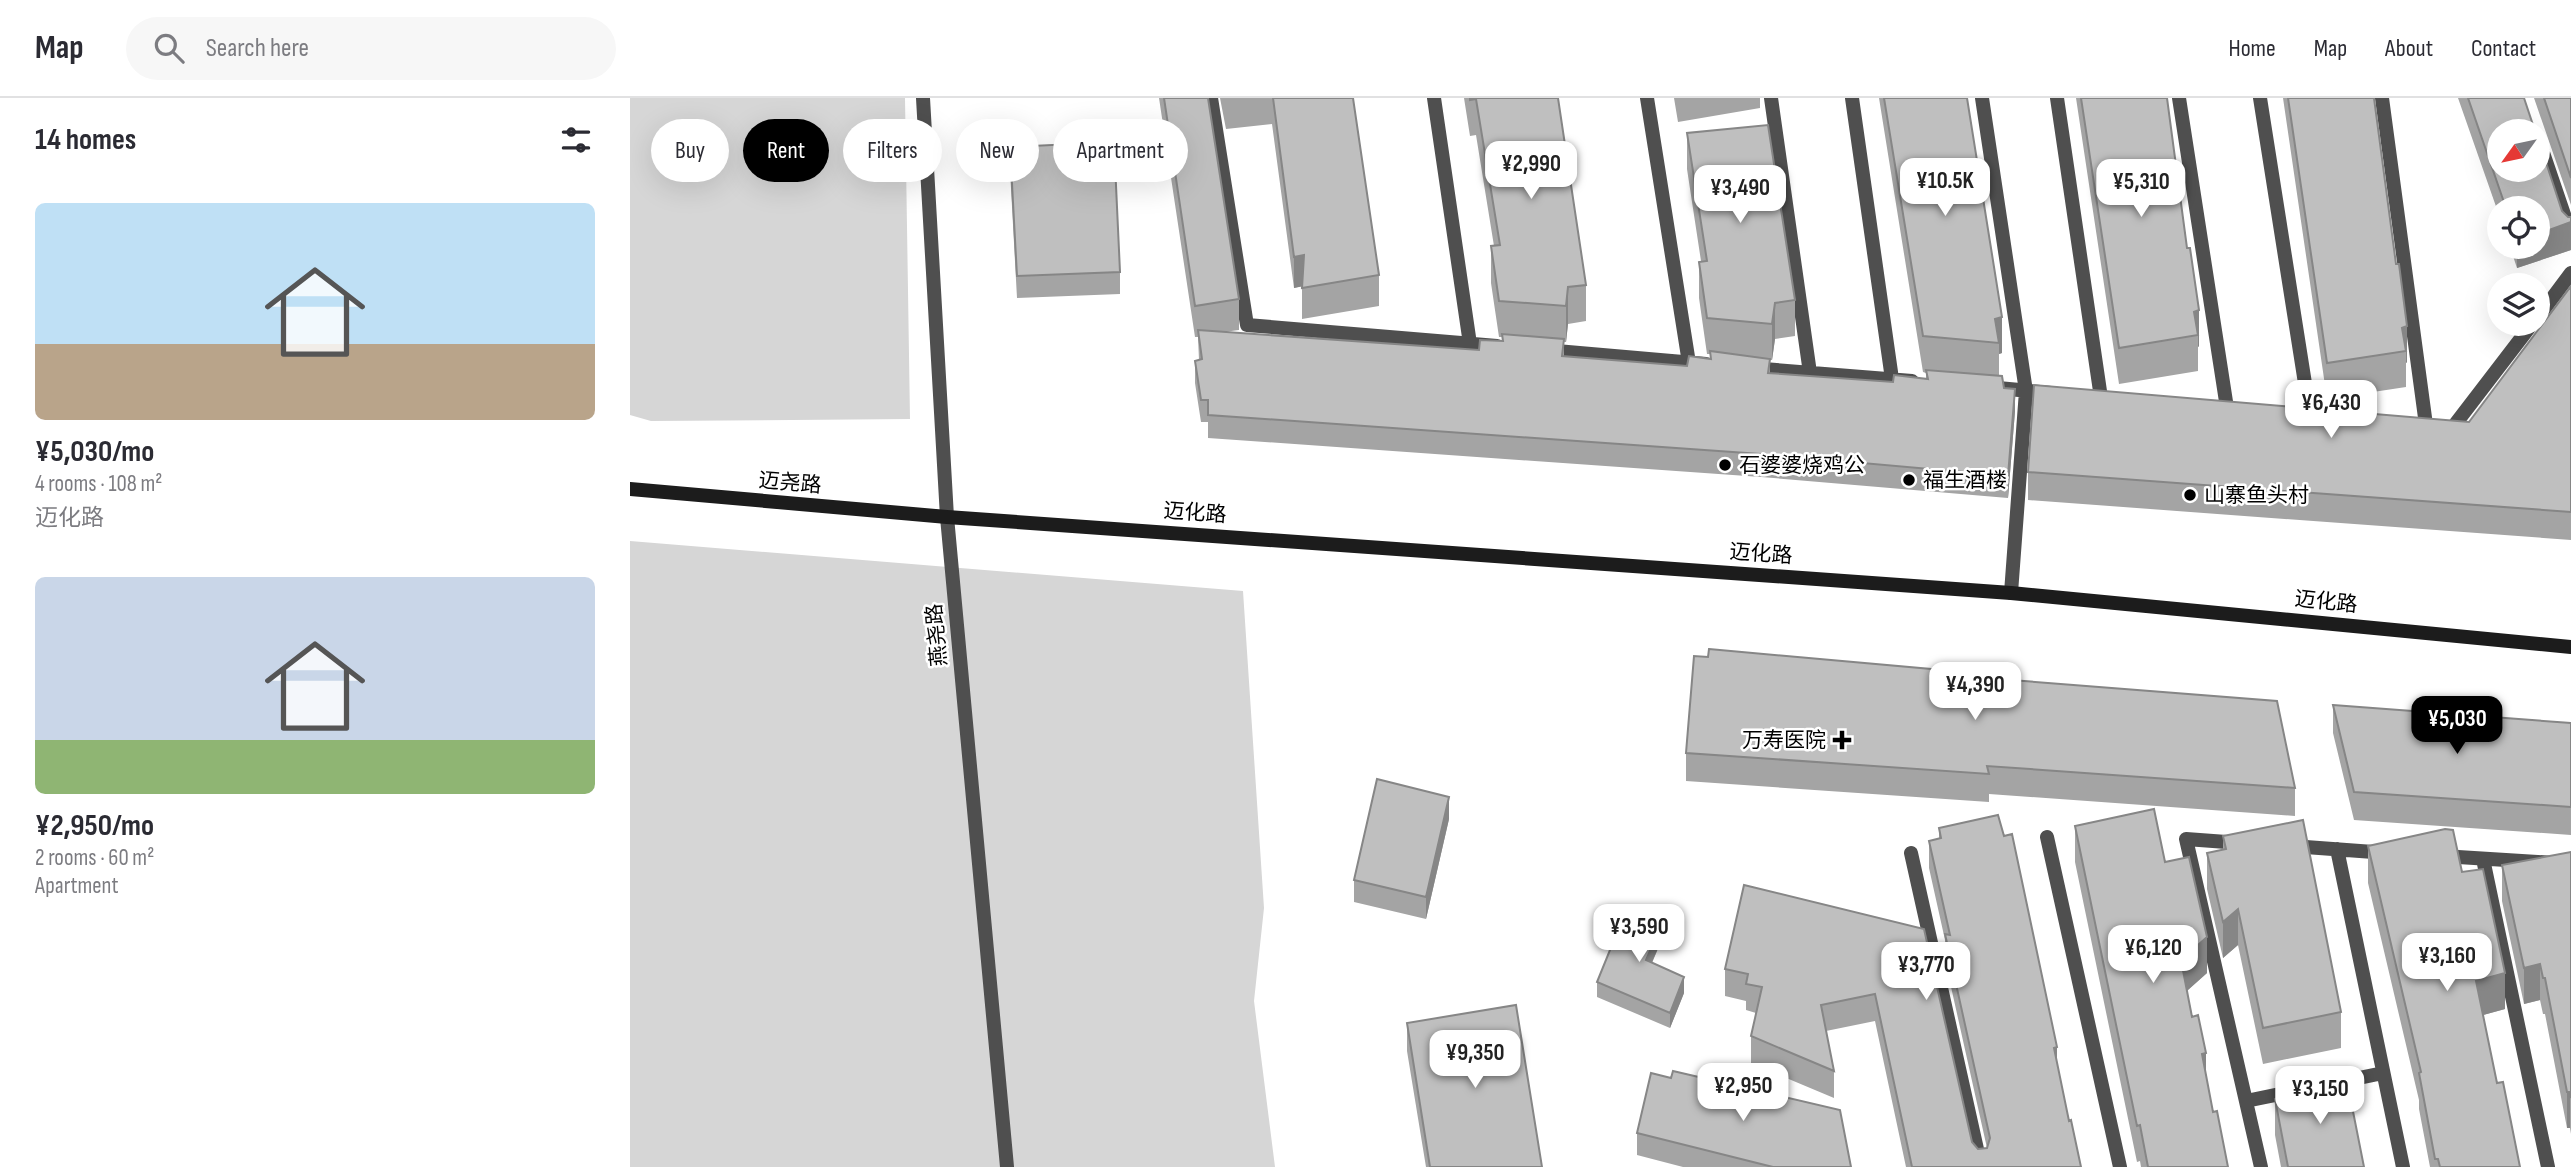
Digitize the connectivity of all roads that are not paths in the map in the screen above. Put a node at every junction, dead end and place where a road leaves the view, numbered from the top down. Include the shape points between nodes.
1 (923, 98) edge
2 (1211, 98) edge
3 (1434, 98) edge
4 (1647, 98) edge
5 (1770, 98) edge
6 (1852, 98) edge
7 (1982, 98) edge
8 (2057, 98) edge
9 (2179, 98) edge
10 (2260, 98) edge
11 (2382, 98) edge
12 (2550, 173) edge
13 (2571, 235) edge
14 (2571, 273) edge
15 (2550, 301) edge
16 (2523, 336) edge
17 (1470, 344) junction
18 (1689, 363) junction
19 (1716, 365) edge
20 (1743, 367) edge
21 (1810, 373) junction
22 (1892, 379) junction
23 (1932, 383) edge
24 (1986, 387) edge
25 (2026, 391) junction
26 (2064, 394) edge
27 (2101, 398) edge
28 (2227, 408) edge
29 (2309, 415) edge
30 (630, 489) edge
31 (947, 517) junction
32 (2011, 593) junction
33 (2571, 647) edge
34 (2047, 837) dead end
35 (2254, 844) edge
36 (2282, 846) edge
37 (2337, 849) junction
38 (1911, 853) dead end
39 (2403, 854) edge
40 (2430, 856) edge
41 (2483, 859) junction
42 (2571, 864) edge
43 (2383, 1073) junction
44 (2246, 1101) junction
45 (1007, 1167) edge
46 (1981, 1167) edge
47 (2120, 1167) edge
48 (2261, 1167) edge
49 (2403, 1167) edge
50 (2548, 1167) edge

1 - 31 street, 燕尧路
2 - 17 street via 1247,325
3 - 17 street
4 - 18 street
5 - 21 street
6 - 22 street
7 - 25 street
8 - 27 street
9 - 28 street
10 - 29 street
11 - 16 street via 2419,424 2453,427
12 - 13 street
14 - 15 street
17 - 18 street
18 - 19 street
20 - 21 street
21 - 22 street
22 - 23 street
24 - 25 street
25 - 26 street
25 - 32 street
30 - 31 street, 迈尧路
31 - 32 street, 迈化路
31 - 45 street, 燕尧路
32 - 33 street, 迈化路
34 - 47 street
35 - 44 street via 2186,839
36 - 37 street
37 - 39 street
37 - 43 street
38 - 46 street
40 - 41 street
41 - 42 street
41 - 50 street
43 - 44 street
43 - 49 street
44 - 48 street

